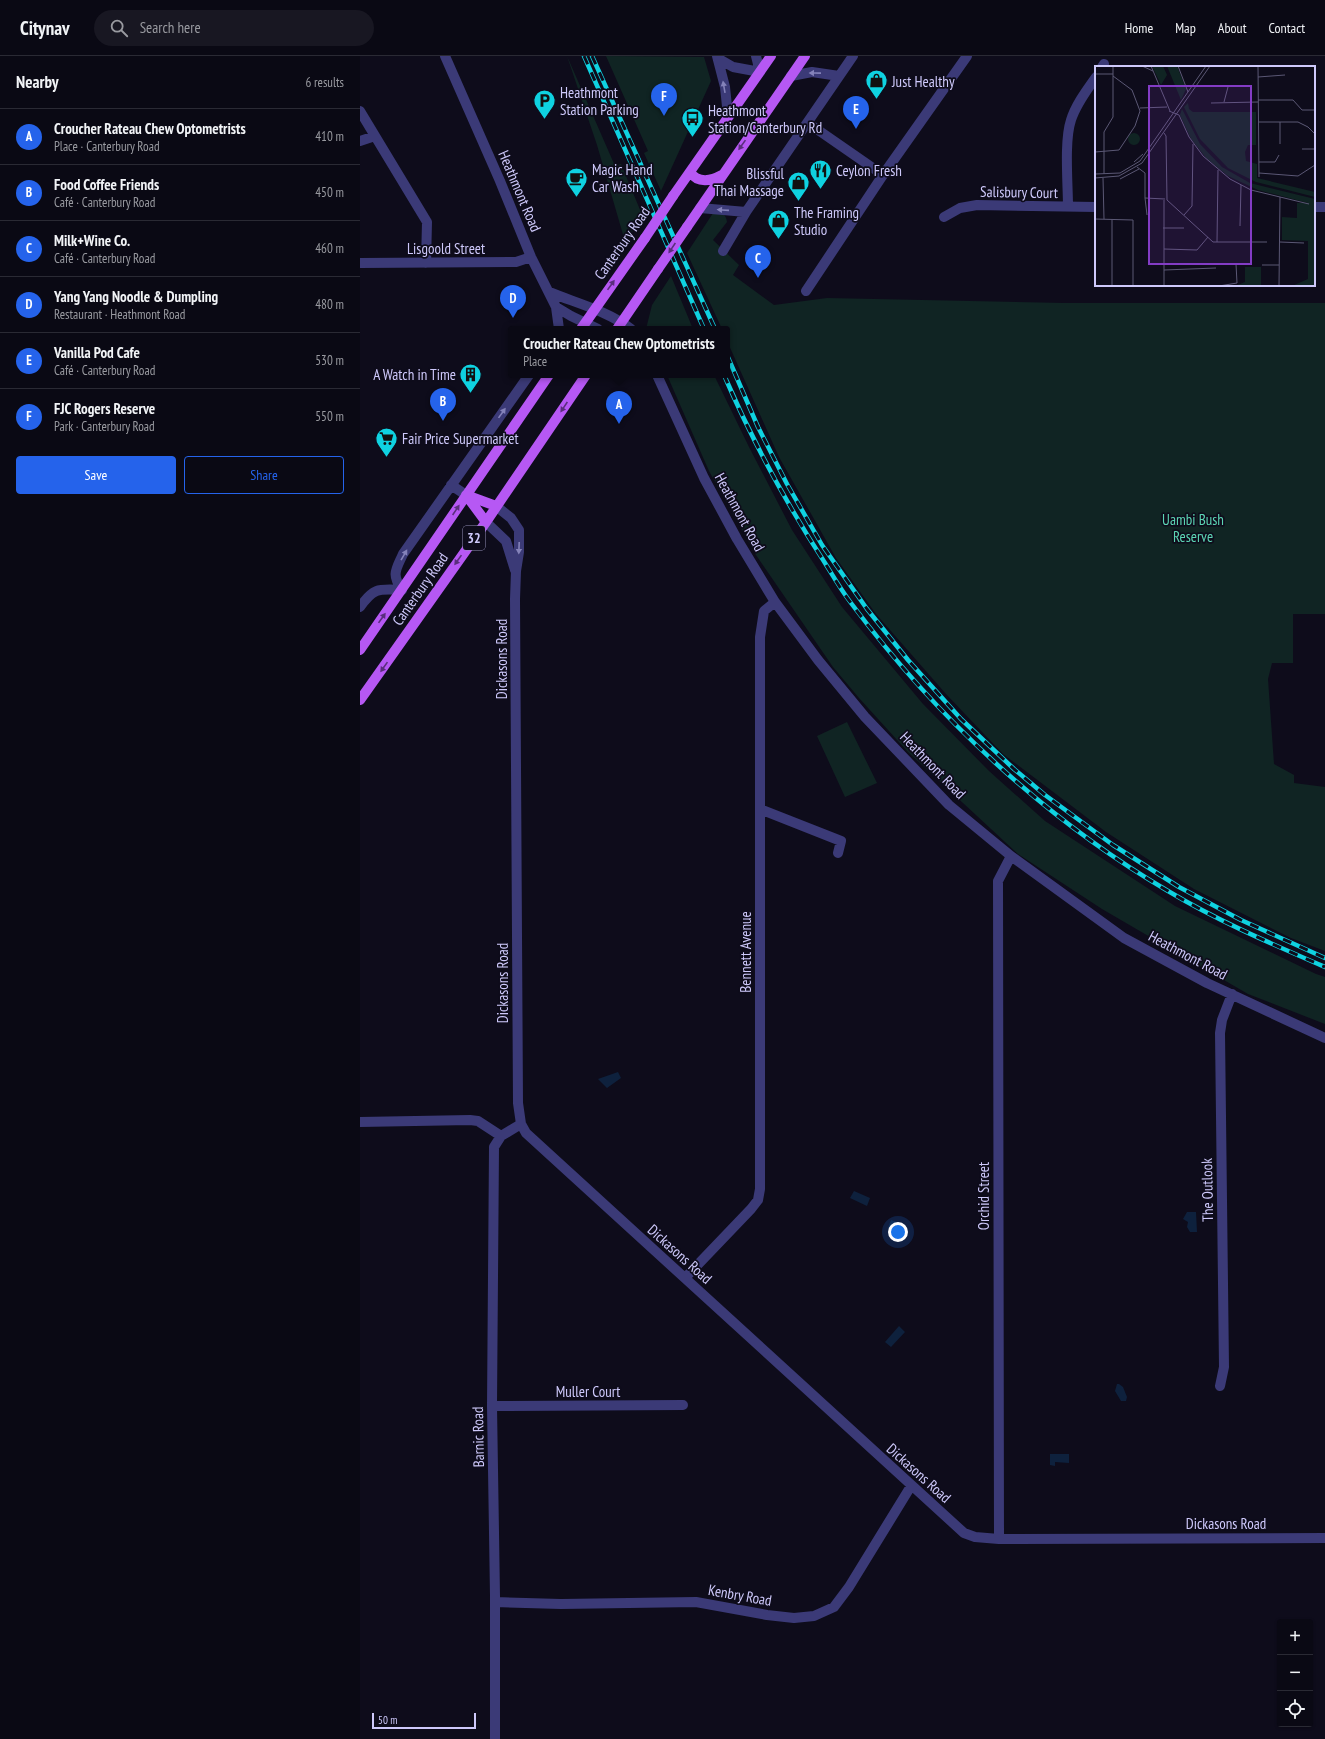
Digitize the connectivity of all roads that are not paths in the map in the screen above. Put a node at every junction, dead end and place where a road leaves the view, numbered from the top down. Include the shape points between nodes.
1 (445, 56) edge
2 (756, 56) edge
3 (771, 56) edge
4 (805, 56) edge
5 (853, 56) edge
6 (967, 56) edge
7 (718, 58) edge
8 (760, 72) junction
9 (791, 76) junction
10 (839, 76) junction
11 (1095, 79) edge
12 (360, 111) edge
13 (728, 116) junction
14 (808, 123) junction
15 (375, 136) junction
16 (360, 141) edge
17 (690, 172) junction
18 (722, 175) junction
19 (883, 175) junction
20 (1068, 207) junction
21 (1095, 207) edge
22 (700, 208) junction
23 (746, 212) junction
24 (944, 217) dead end
25 (723, 250) dead end
26 (531, 257) junction
27 (426, 262) junction
28 (360, 263) edge
29 (806, 290) dead end
30 (549, 292) junction
31 (556, 307) junction
32 (594, 309) junction
33 (559, 326) edge
34 (583, 326) edge
35 (620, 326) edge
36 (527, 378) edge
37 (547, 378) edge
38 (584, 378) edge
39 (658, 378) edge
40 (451, 485) junction
41 (466, 495) junction
42 (496, 506) junction
43 (486, 522) junction
44 (519, 530) junction
45 (506, 541) junction
46 (516, 571) junction
47 (402, 590) junction
48 (775, 602) junction
49 (360, 606) edge
50 (360, 650) edge
51 (360, 700) edge
52 (760, 810) junction
53 (838, 853) dead end
54 (1011, 856) junction
55 (1232, 994) junction
56 (1325, 1038) edge
57 (360, 1122) edge
58 (521, 1124) junction
59 (501, 1136) junction
60 (684, 1278) junction
61 (1220, 1386) dead end
62 (492, 1406) junction
63 (683, 1406) dead end
64 (911, 1486) junction
65 (1325, 1538) edge
66 (999, 1539) junction
67 (495, 1602) junction
68 (495, 1739) edge

1 - 26 street, Heathmont Road
2 - 8 street
3 - 8 main road, Canterbury Road
4 - 9 main road
5 - 10 street
6 - 19 street
7 - 8 street via 733,67
13 -> 7 street
8 - 13 main road, Canterbury Road
10 -> 9 street via 812,72
9 -> 18 main road
10 - 14 street
11 - 20 street via 1071,120 1068,141
12 - 15 street
13 - 17 main road, Canterbury Road
14 - 19 street
14 - 23 street
15 - 16 street
15 - 27 street via 427,222
17 - 18 main road via 701,180 714,179
32 -> 17 main road, Canterbury Road, bridge
18 - 22 main road
19 - 29 street
20 - 21 street, Salisbury Court
20 - 24 street, Salisbury Court via 977,205 960,208
23 -> 22 street
22 -> 35 main road, bridge
23 - 25 street
26 - 27 street, Lisgoold Street via 516,262
26 - 30 street, Heathmont Road
27 - 28 street, Lisgoold Street
30 - 31 street, Heathmont Road
30 - 32 street
31 - 33 street, Heathmont Road
31 - 34 street
32 - 34 main road, Canterbury Road
32 - 35 street
40 -> 36 street
37 - 41 main road, Canterbury Road / 32
38 -> 42 main road, Canterbury Road / 32
39 - 48 street, Heathmont Road via 704,478
40 - 41 street
47 -> 40 street via 396,582 395,570 403,554
41 - 42 main road
41 - 43 main road
47 -> 41 main road, Canterbury Road / 32
42 - 43 main road, Canterbury Road / 32
42 - 44 street via 512,518
43 - 45 street, Dickasons Road
43 -> 51 main road, Canterbury Road / 32
44 - 45 street
44 -> 46 street, Dickasons Road
45 - 46 street, Dickasons Road
46 - 58 street, Dickasons Road via 518,1103
47 - 49 street via 373,592 368,594
50 -> 47 main road, Canterbury Road / 32
48 - 52 street, Bennett Avenue via 764,611 760,637
48 - 54 street, Heathmont Road via 865,717 949,805
52 - 53 street via 841,841
52 - 60 street, Bennett Avenue via 760,1189 758,1200 751,1209
54 - 55 street, Heathmont Road via 1124,938
54 - 66 street, Orchid Street via 998,881
55 - 56 street, Heathmont Road
55 - 61 street, The Outlook via 1220,1032 1224,1367
57 - 59 street via 470,1120 478,1121
58 - 59 street
58 - 60 street, Dickasons Road via 531,1139
59 - 62 street, Barnic Road via 494,1147
60 - 64 street, Dickasons Road
62 - 63 street, Muller Court
62 - 67 street, Barnic Road
64 - 66 street, Dickasons Road via 964,1533 975,1537
64 - 67 street, Kenbry Road via 849,1587 834,1607 814,1616 794,1618 767,1615 696,1602
65 - 66 street, Dickasons Road
67 - 68 street, Barnic Road

